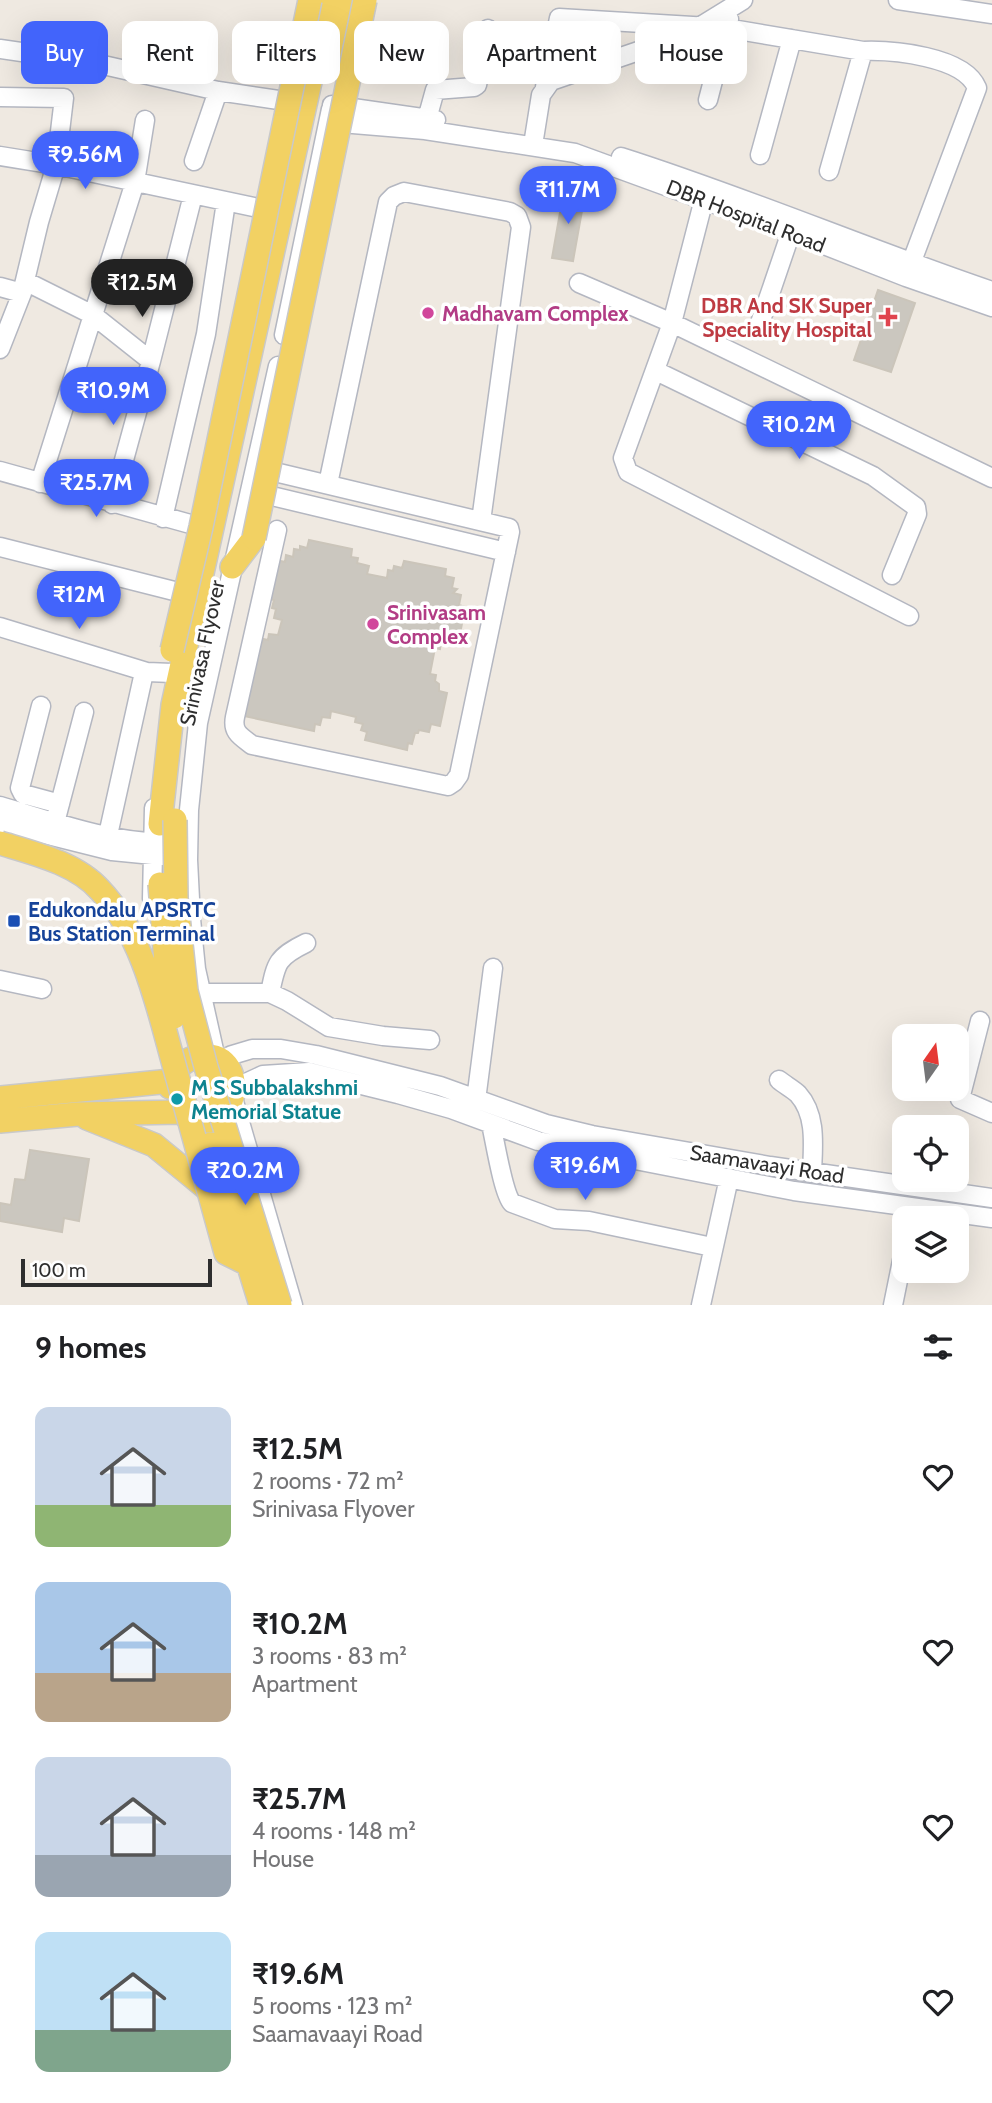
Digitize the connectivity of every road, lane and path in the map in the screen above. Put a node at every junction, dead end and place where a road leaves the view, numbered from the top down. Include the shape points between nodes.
1 (310, 0) edge
2 (319, 0) edge
3 (328, 0) edge
4 (345, 0) edge
5 (357, 0) edge
6 (365, 0) edge
7 (562, 0) edge
8 (898, 0) edge
9 (738, 3) edge
10 (960, 4) edge
11 (992, 14) edge
12 (559, 18) junction
13 (711, 21) edge
14 (729, 21) edge
15 (635, 22) edge
16 (747, 32) edge
17 (792, 39) junction
18 (0, 49) edge
19 (863, 51) junction
20 (635, 52) edge
21 (477, 84) edge
22 (712, 84) edge
23 (545, 87) junction
24 (218, 91) junction
25 (0, 97) edge
26 (708, 100) dead end
27 (299, 103) junction
28 (330, 113) junction
29 (427, 119) junction
30 (145, 120) dead end
31 (534, 140) junction
32 (760, 155) dead end
33 (0, 156) edge
34 (194, 161) dead end
35 (56, 165) junction
36 (829, 171) dead end
37 (135, 182) junction
38 (193, 195) junction
39 (704, 199) junction
40 (226, 202) junction
41 (277, 212) junction
42 (792, 232) junction
43 (908, 270) junction
44 (579, 283) dead end
45 (0, 287) edge
46 (24, 287) junction
47 (992, 291) edge
48 (992, 307) edge
49 (93, 315) junction
50 (672, 323) junction
51 (760, 323) dead end
52 (0, 349) edge
53 (151, 361) junction
54 (656, 371) junction
55 (255, 467) junction
56 (0, 471) edge
57 (992, 478) edge
58 (40, 483) junction
59 (328, 484) junction
60 (249, 490) junction
61 (404, 502) junction
62 (112, 503) junction
63 (163, 518) junction
64 (481, 521) junction
65 (400, 526) junction
66 (201, 527) junction
67 (277, 530) dead end
68 (0, 547) edge
69 (506, 551) junction
70 (232, 567) junction
71 (892, 575) dead end
72 (186, 594) junction
73 (909, 616) dead end
74 (0, 627) edge
75 (173, 662) junction
76 (147, 672) junction
77 (41, 706) dead end
78 (84, 712) dead end
79 (60, 804) junction
80 (0, 806) edge
81 (55, 822) junction
82 (0, 823) edge
83 (108, 835) junction
84 (0, 843) edge
85 (152, 849) junction
86 (188, 849) junction
87 (306, 943) dead end
88 (494, 968) dead end
89 (0, 980) edge
90 (42, 989) dead end
91 (202, 993) junction
92 (270, 993) junction
93 (980, 1021) dead end
94 (430, 1040) dead end
95 (218, 1060) junction
96 (172, 1077) junction
97 (779, 1080) dead end
98 (234, 1093) junction
99 (0, 1098) edge
100 (476, 1100) junction
101 (992, 1113) edge
102 (78, 1114) junction
103 (185, 1115) junction
104 (0, 1121) edge
105 (491, 1124) junction
106 (812, 1172) junction
107 (729, 1178) junction
108 (215, 1195) junction
109 (992, 1198) edge
110 (892, 1209) edge
111 (969, 1216) edge
112 (992, 1218) edge
113 (712, 1247) junction
114 (248, 1264) junction
115 (897, 1283) edge
116 (251, 1305) edge
117 (261, 1305) edge
118 (280, 1305) edge
119 (293, 1305) edge
120 (701, 1305) edge
121 (893, 1305) edge

1 - 66 main road, bridge
2 - 27 street
3 - 114 main road, Srinivasa Flyover, bridge via 176,695 160,824 168,990
4 - 118 main road, Srinivasa Flyover, bridge via 194,681 175,820 176,898 186,991
5 - 28 street
6 - 70 main road, bridge via 254,538
7 - 12 street
8 - 10 street
9 - 13 street
9 - 14 street
10 - 11 street
12 - 15 street
12 - 23 street
16 - 17 street
17 - 19 street
17 - 32 street
18 - 24 street via 90,62
19 - 36 street
19 - 43 street via 896,51 937,61 973,79 976,88
20 - 23 street
21 - 29 street via 435,90
22 - 26 street
23 - 31 street
24 - 27 street
24 - 34 street
25 - 35 street via 64,98
27 - 41 street
28 - 29 street, DBR Hospital Road
28 - 31 street, DBR Hospital Road via 425,130
28 - 55 street
29 - 31 street, DBR Hospital Road
30 - 37 street
31 - 39 street, DBR Hospital Road
31 - 43 street, DBR Hospital Road via 589,147 689,179
33 - 35 street
35 - 37 street
35 - 46 street
37 - 38 street
37 - 49 street
38 - 40 street
38 - 53 street
39 - 42 street, DBR Hospital Road
39 - 50 street
40 - 41 street
40 - 63 street via 206,334
41 - 75 street
42 - 43 street, DBR Hospital Road
42 - 51 street
43 - 47 street, DBR Hospital Road
43 - 48 street, DBR Hospital Road
44 - 50 street
45 - 46 street
46 - 49 street
46 - 52 street
49 - 53 street
49 - 58 street
50 - 54 street
50 - 57 street
53 - 62 street
54 - 71 street via 873,476 916,507
54 - 73 street via 623,458 628,472
55 - 59 street
55 - 60 street
56 - 58 street
58 - 62 street
59 - 61 street
59 - 64 street via 388,202 404,192 510,212 521,227
60 - 65 street
60 - 70 street
61 - 64 street
61 - 65 street
62 - 63 street
63 - 66 street
64 - 69 street via 509,528
65 - 69 street
66 - 72 main road, bridge
67 - 69 street via 233,725 236,733 252,745 448,786 459,775
68 - 72 street
70 - 86 street via 198,723
72 - 75 main road, bridge
74 - 76 street
75 - 76 street
75 - 85 street via 156,772
76 - 83 street
77 - 79 street via 20,788 23,794
78 - 79 street
79 - 81 street
80 - 81 street
81 - 83 street
82 - 85 street via 112,851
83 - 85 street
84 - 114 main road, bridge via 73,870 98,887 120,915 135,942 159,1014 226,1253
85 - 86 street
85 - 96 street via 152,915
86 - 91 street via 191,919
87 - 92 street via 279,959
88 - 100 street
89 - 90 street
91 - 92 street
91 - 95 street
92 - 94 street via 329,1027
93 - 101 street via 959,1096 961,1101
95 - 96 main road via 189,1059
95 - 98 main road via 233,1077
95 - 100 street, Saamavaayi Road via 253,1049 292,1051 374,1068
96 - 99 main road
96 - 103 main road via 172,1100
97 - 106 street via 798,1094 806,1107 812,1125
98 - 103 main road via 228,1108 211,1119
98 - 105 street, Saamavaayi Road via 263,1075 309,1072
98 - 119 street
100 - 106 street, Saamavaayi Road via 592,1135
102 - 103 main road
102 - 104 main road
102 - 108 main road via 154,1145
103 - 108 street
105 - 107 street, Saamavaayi Road via 538,1141
105 - 113 street via 504,1188 512,1203 555,1219 589,1221
106 - 109 street, Saamavaayi Road
107 - 110 street, Saamavaayi Road
107 - 113 street
108 - 116 street
111 - 112 street, Saamavaayi Road
113 - 120 street
114 - 117 main road, Srinivasa Flyover, bridge
115 - 121 street

